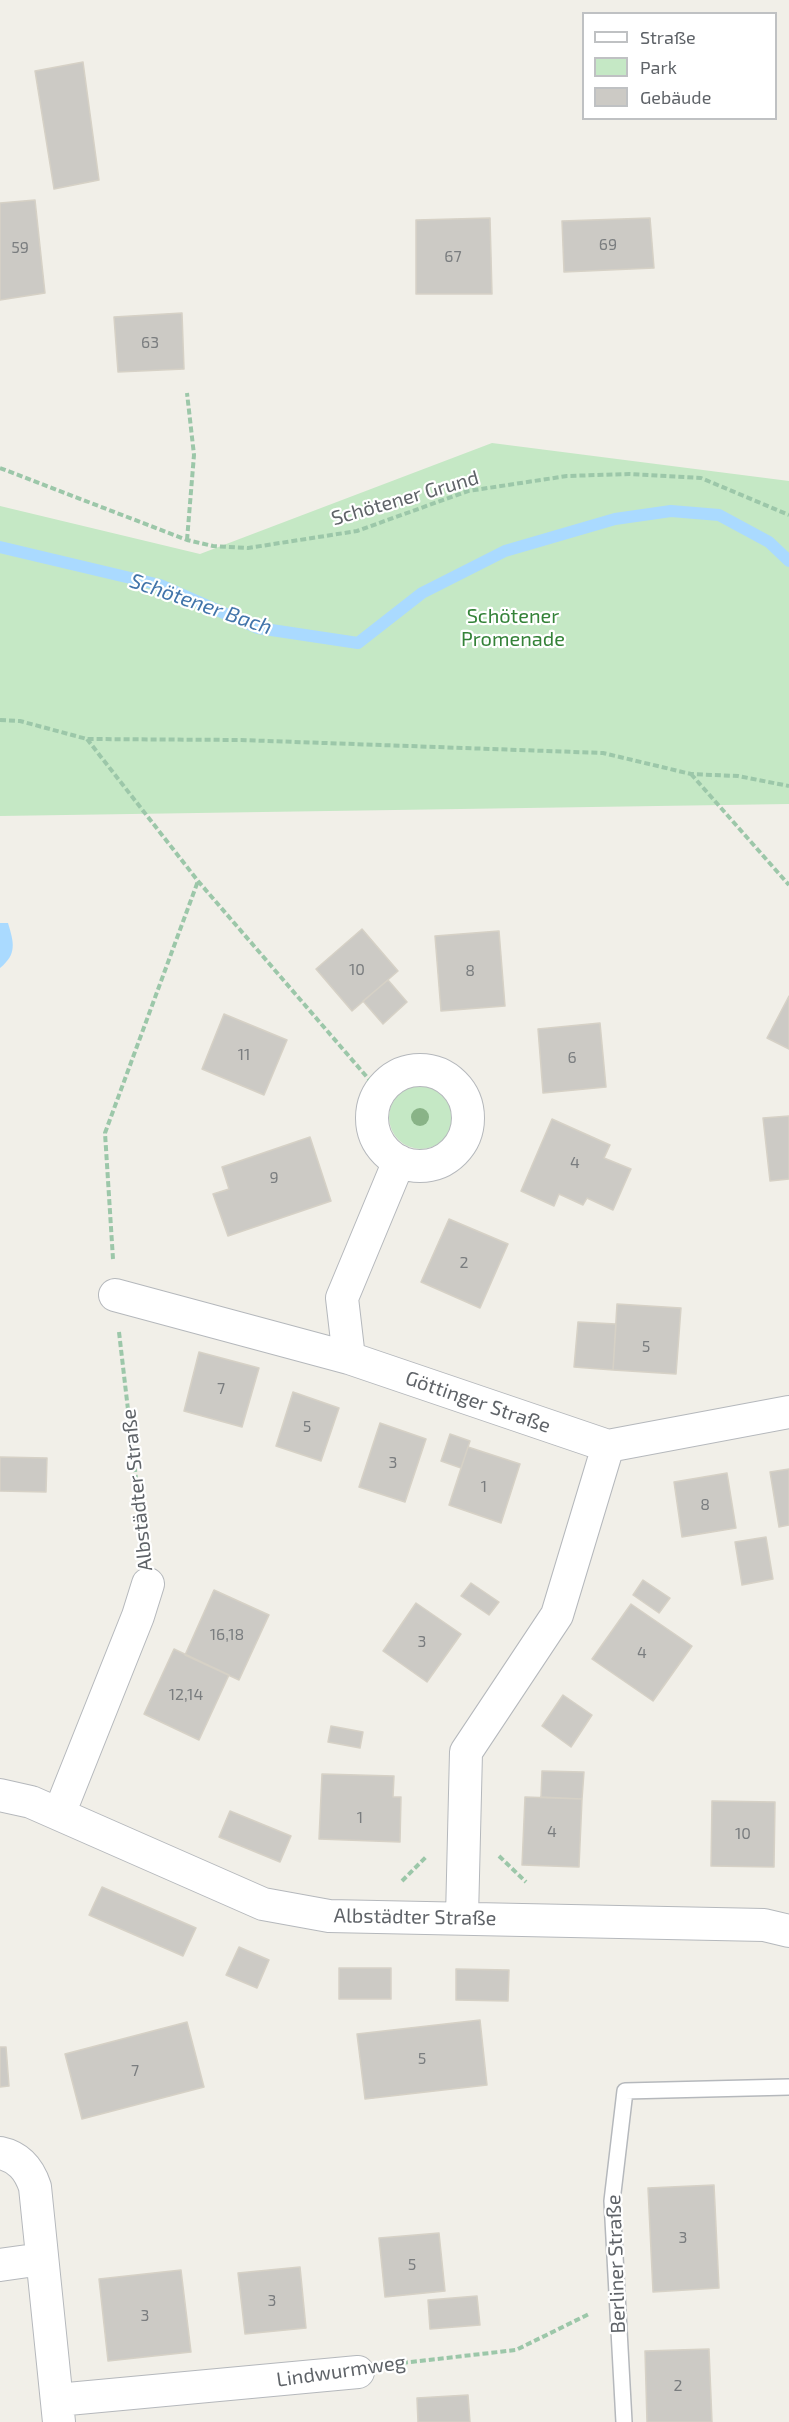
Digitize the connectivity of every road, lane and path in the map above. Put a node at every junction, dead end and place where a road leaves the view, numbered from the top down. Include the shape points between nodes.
1 (187, 393) dead end
2 (0, 468) edge
3 (789, 515) edge
4 (187, 540) junction
5 (0, 720) edge
6 (87, 739) junction
7 (691, 774) junction
8 (789, 786) edge
9 (198, 880) junction
10 (789, 885) edge
11 (379, 1091) junction
12 (399, 1161) junction
13 (115, 1295) junction
14 (349, 1358) junction
15 (789, 1412) edge
16 (608, 1446) junction
17 (148, 1584) joint
18 (0, 1795) edge
19 (59, 1814) junction
20 (463, 1853) junction
21 (397, 1886) dead end
22 (532, 1887) dead end
23 (462, 1917) junction
24 (789, 1931) edge
25 (789, 2087) edge
26 (0, 2152) edge
27 (42, 2259) junction
28 (0, 2265) edge
29 (616, 2308) junction
30 (358, 2372) joint
31 (58, 2411) edge
32 (624, 2422) edge

1 - 4 path via 194,455
2 - 4 path, Schötener Grund
3 - 4 path, Schötener Grund via 701,478 567,476 468,491 357,531 248,548
5 - 6 path via 20,721
6 - 7 path via 241,740 603,753
6 - 9 path
7 - 8 path via 738,776
7 - 10 path
9 - 11 path
9 - 13 path, Albstädter Straße via 105,1134
11 - 12 street via 372,1110 373,1130 382,1149
11 - 12 street via 404,1072 435,1071 449,1078 467,1105 465,1136 457,1150 430,1166
12 - 14 street via 342,1298
13 - 14 street, Göttinger Straße
13 - 17 path, Albstädter Straße
14 - 16 street, Göttinger Straße
15 - 16 street
16 - 20 street via 557,1615 466,1752
17 - 19 street, Albstädter Straße
18 - 19 street, Albstädter Straße
19 - 23 street, Albstädter Straße via 263,1904 329,1916
20 - 21 path via 430,1852
20 - 22 path via 497,1854
20 - 23 street
23 - 24 street, Albstädter Straße via 764,1925
25 - 29 lane, Berliner Straße via 625,2091 612,2201
26 - 27 street via 31,2174
27 - 28 street
27 - 31 street
29 - 30 path, Lindwurmweg via 591,2313 516,2350 388,2364
29 - 32 lane, Berliner Straße
30 - 31 street, Lindwurmweg

